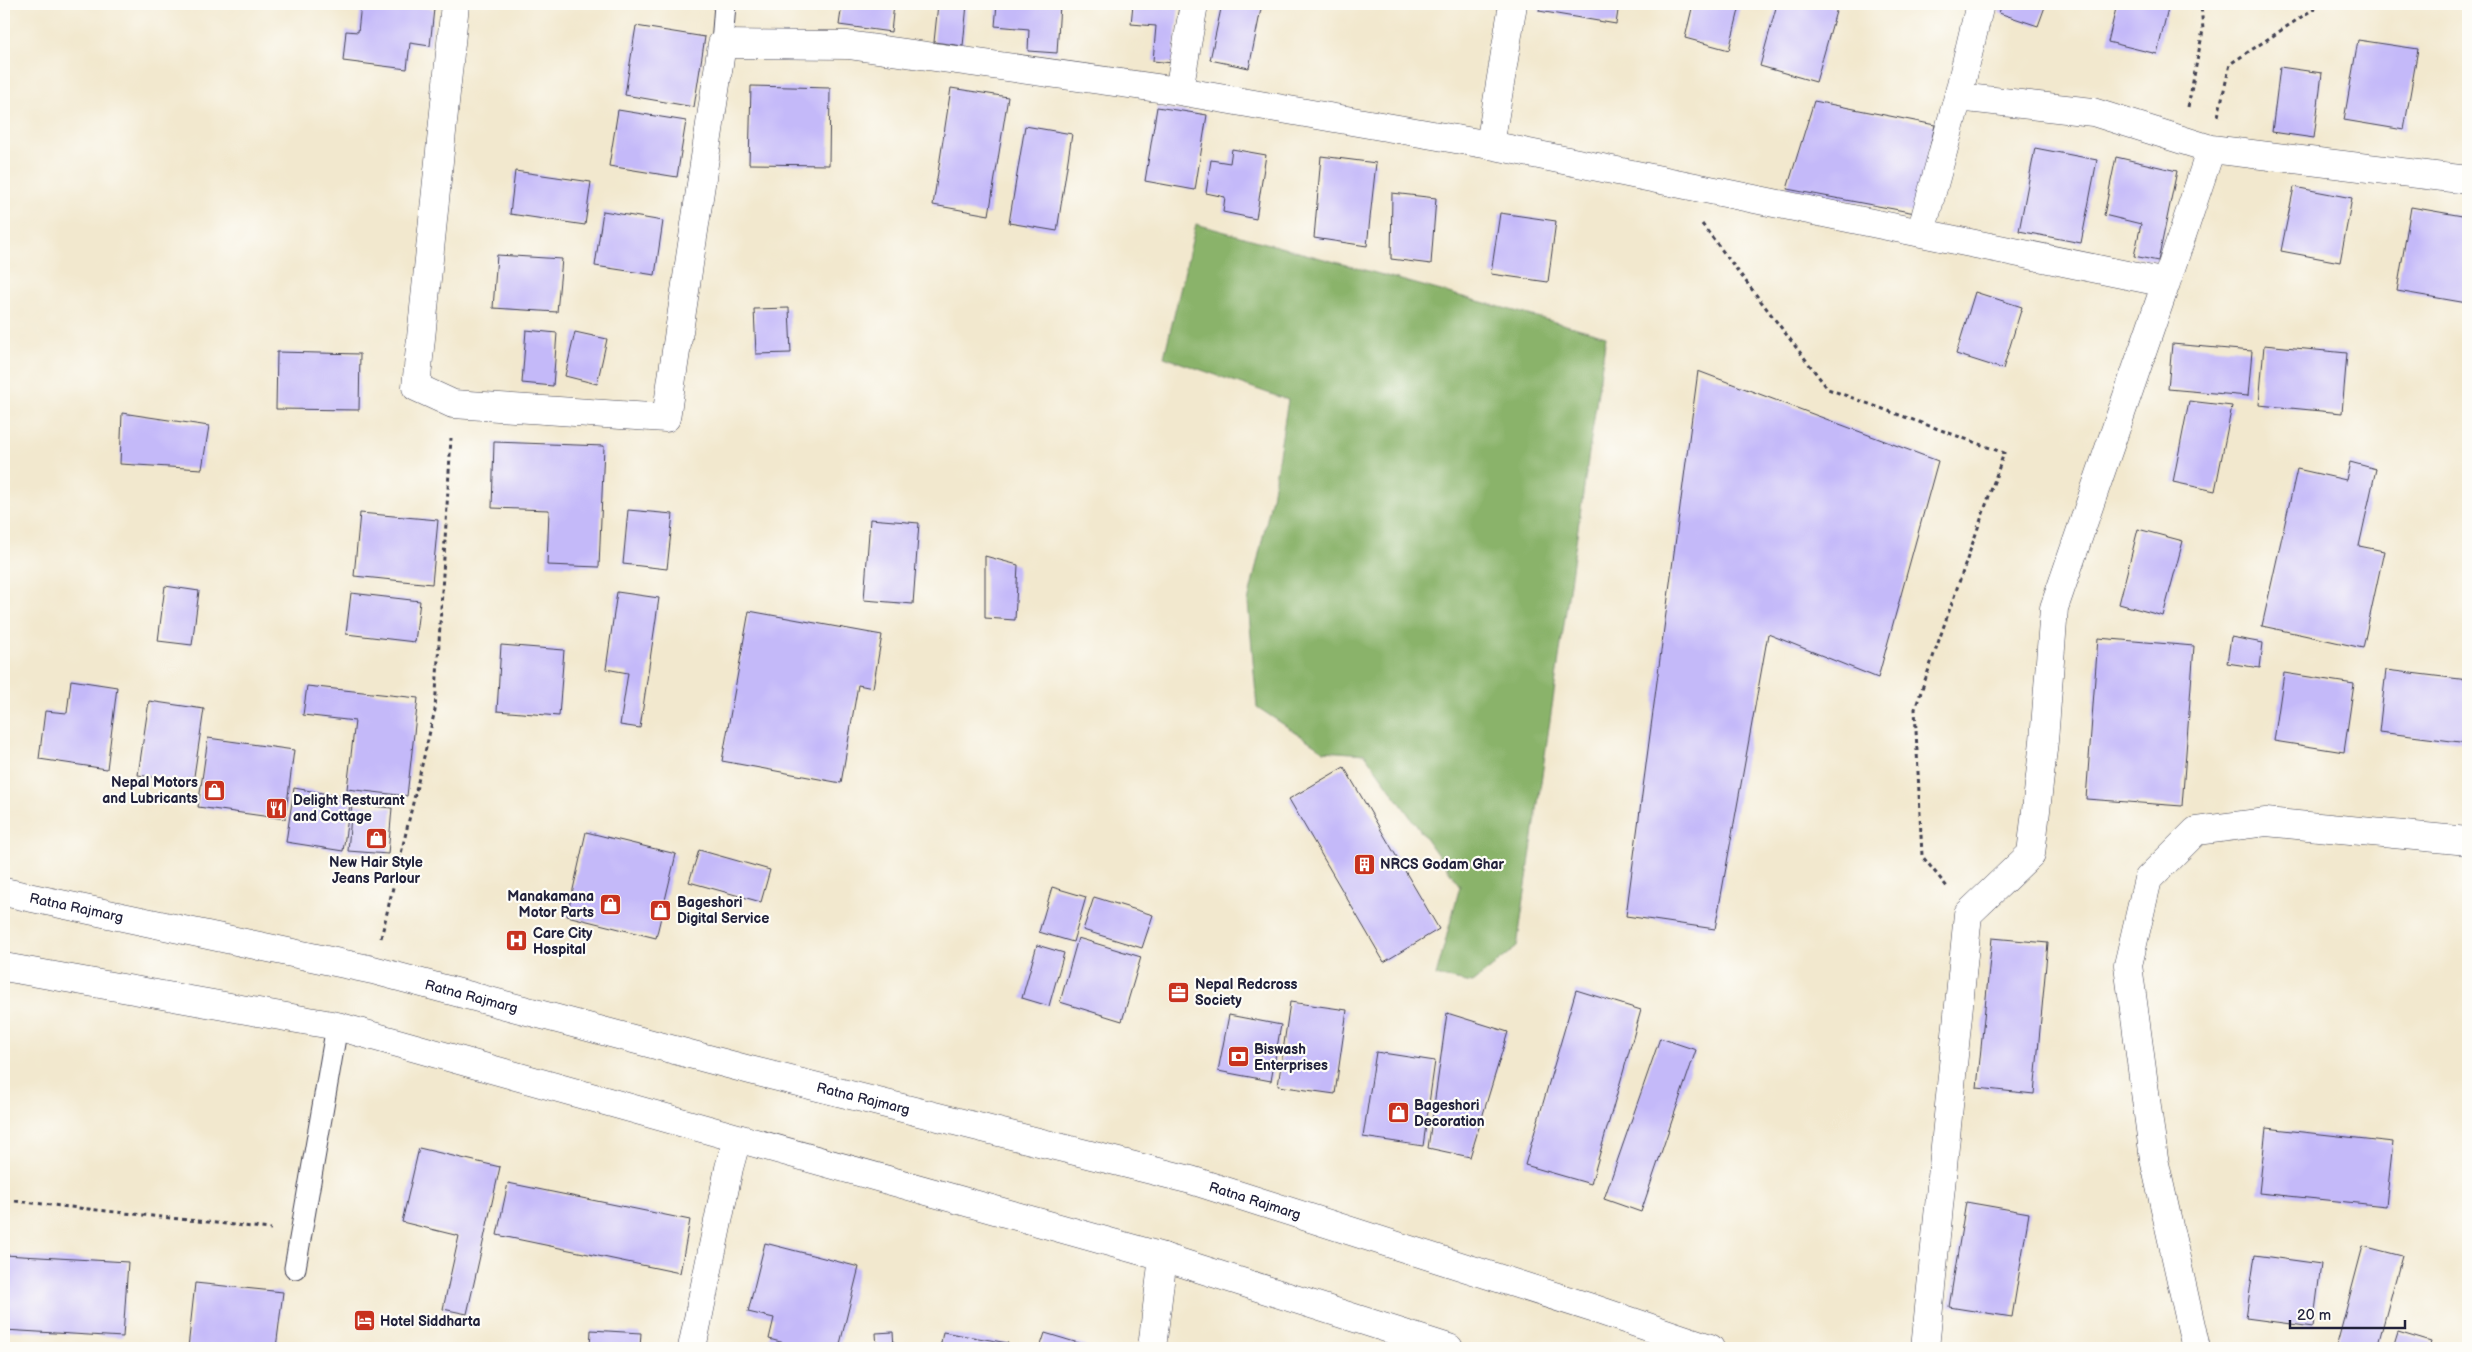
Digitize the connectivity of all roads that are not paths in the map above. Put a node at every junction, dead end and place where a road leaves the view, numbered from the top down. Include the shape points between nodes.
1 (455, 4) edge
2 (725, 4) edge
3 (1194, 4) edge
4 (1513, 4) edge
5 (1980, 4) edge
6 (722, 44) junction
7 (1179, 91) junction
8 (1958, 97) junction
9 (1490, 145) junction
10 (2211, 149) junction
11 (2468, 180) edge
12 (1921, 232) junction
13 (2166, 283) junction
14 (2468, 841) edge
15 (4, 892) edge
16 (4, 967) edge
17 (337, 1026) junction
18 (737, 1139) junction
19 (1163, 1257) junction
20 (295, 1268) dead end
21 (692, 1348) edge
22 (1152, 1348) edge
23 (1450, 1348) edge
24 (1710, 1348) edge
25 (1925, 1348) edge
26 (2196, 1348) edge

1 - 6 main road via 416,387 453,404 666,418
2 - 6 lane
3 - 7 main road
4 - 9 main road
5 - 8 main road
6 - 7 main road via 848,46
7 - 9 main road
8 - 10 main road via 2093,112
8 - 12 main road
9 - 12 main road
10 - 11 main road
10 - 13 main road
12 - 13 main road
13 - 25 main road via 2054,608 2031,854 1968,914
14 - 26 main road via 2266,822 2196,831 2148,879 2128,965 2154,1159
15 - 24 main road, Ratna Rajmarg via 373,970 759,1073 1192,1180
16 - 17 main road
17 - 18 main road
17 - 20 lane
18 - 19 main road
18 - 21 main road
19 - 22 main road
19 - 23 main road

